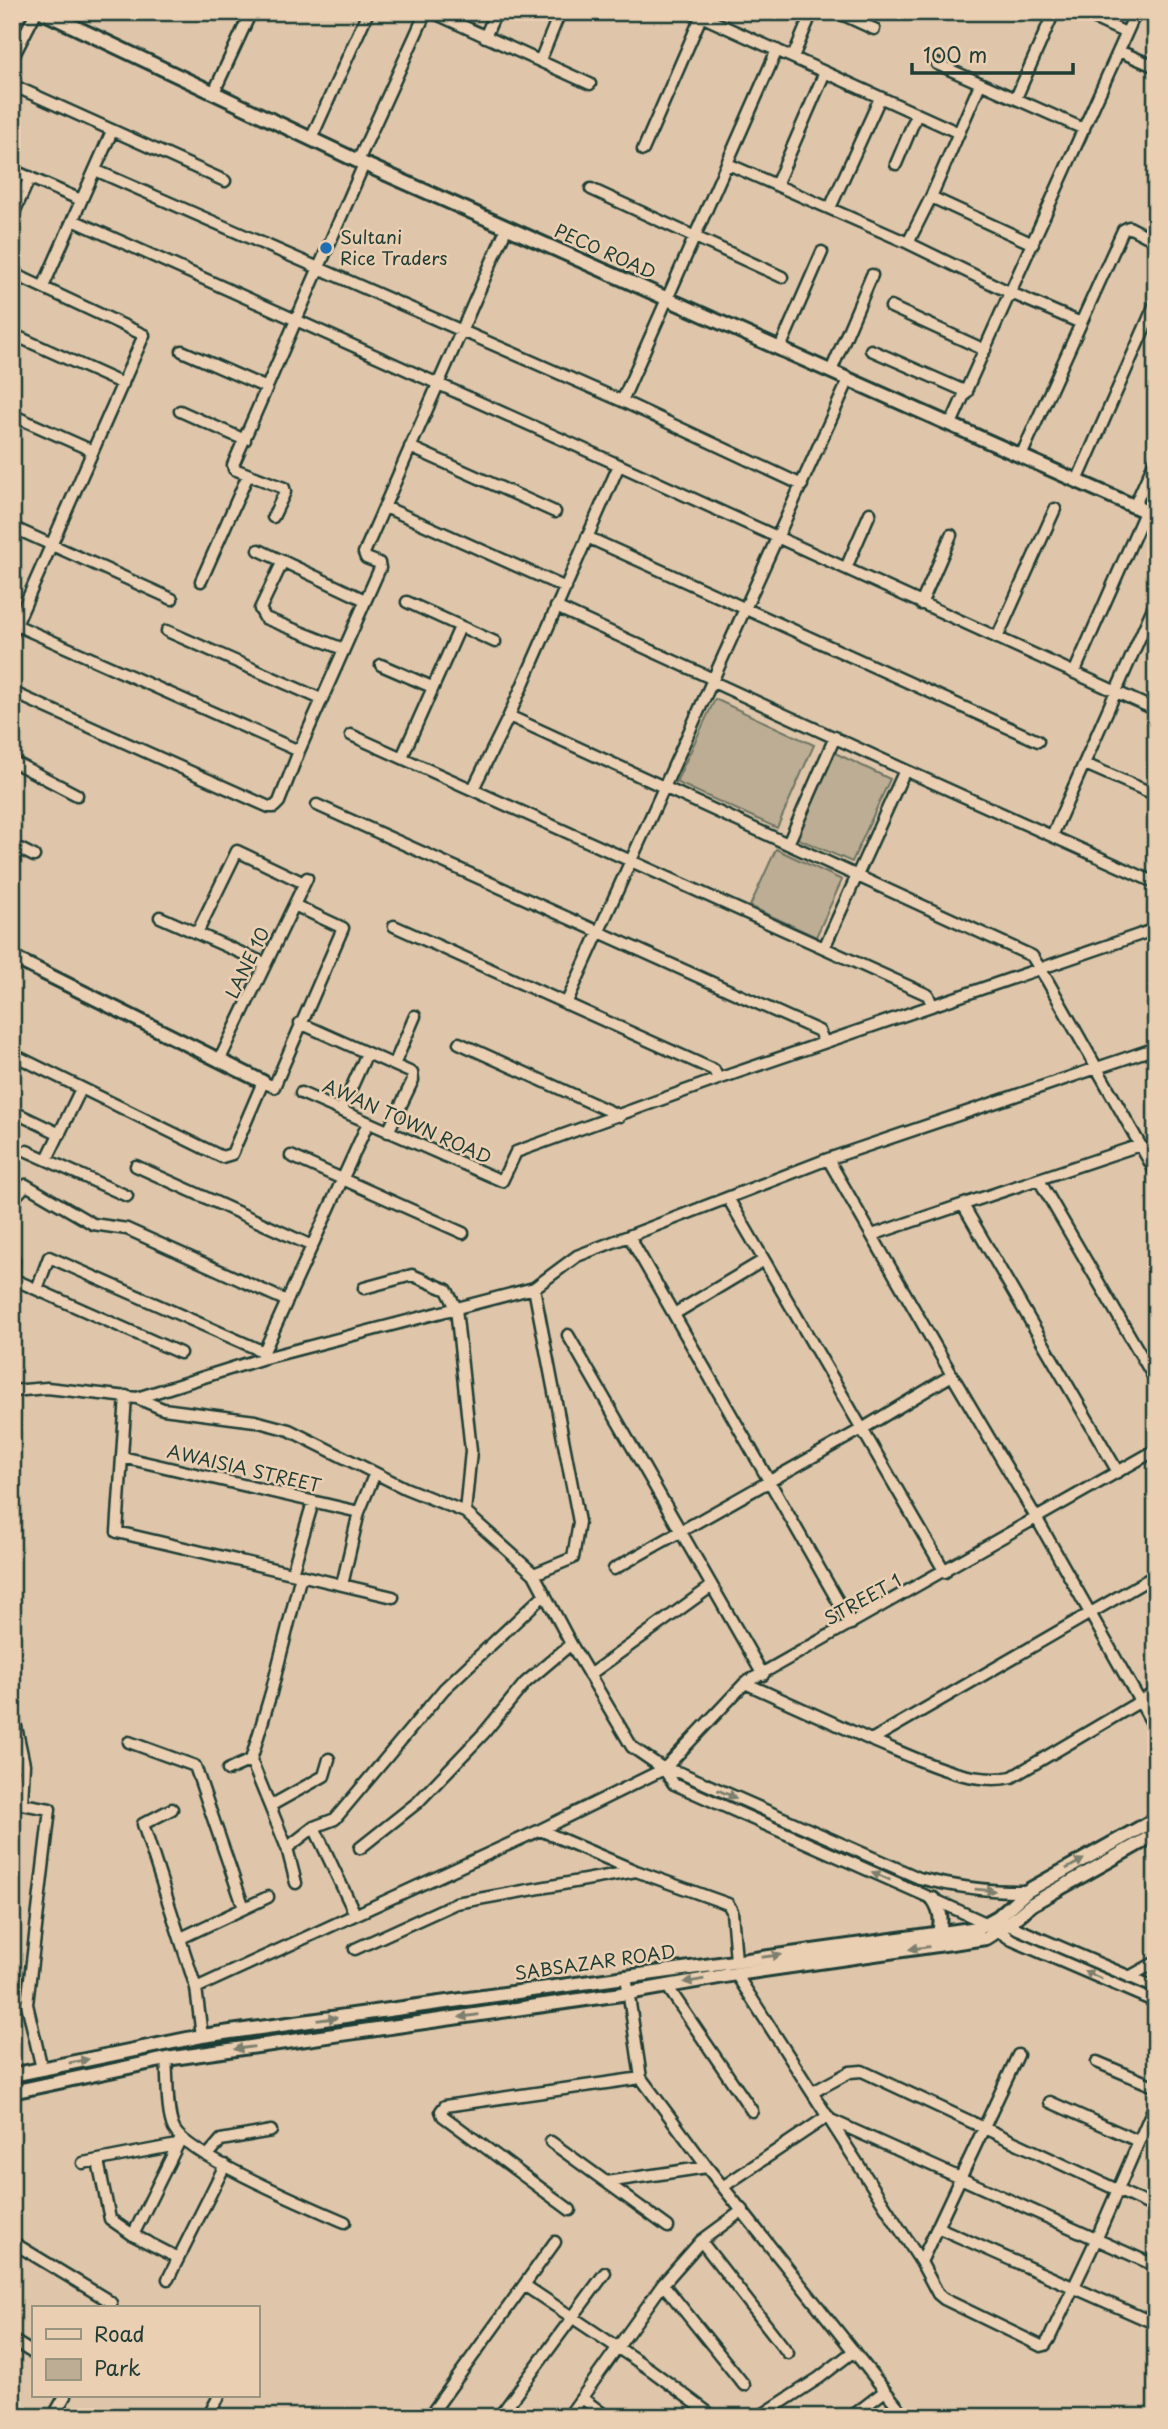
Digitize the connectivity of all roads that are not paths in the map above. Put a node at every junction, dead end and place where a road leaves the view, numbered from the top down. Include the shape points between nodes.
1 (36, 12) edge
2 (43, 12) edge
3 (251, 12) edge
4 (368, 12) edge
5 (426, 12) edge
6 (432, 12) edge
7 (496, 12) edge
8 (560, 12) edge
9 (812, 12) edge
10 (837, 12) edge
11 (1054, 12) edge
12 (1080, 12) edge
13 (1136, 12) edge
14 (697, 14) edge
15 (874, 29) dead end
16 (1126, 33) junction
17 (485, 37) junction
18 (777, 50) junction
19 (1119, 51) junction
20 (793, 57) junction
21 (12, 59) edge
22 (540, 61) junction
23 (937, 65) dead end
24 (1156, 67) edge
25 (825, 72) junction
26 (590, 83) dead end
27 (980, 84) junction
28 (12, 85) edge
29 (214, 92) junction
30 (880, 98) junction
31 (1016, 98) junction
32 (918, 114) junction
33 (1084, 129) junction
34 (112, 131) junction
35 (959, 133) junction
36 (311, 139) junction
37 (643, 150) dead end
38 (361, 163) junction
39 (728, 164) junction
40 (896, 164) dead end
41 (12, 170) edge
42 (95, 170) junction
43 (30, 177) junction
44 (225, 181) dead end
45 (776, 185) junction
46 (591, 189) dead end
47 (931, 197) junction
48 (81, 200) junction
49 (830, 208) junction
50 (12, 217) edge
51 (73, 220) junction
52 (507, 227) junction
53 (693, 236) junction
54 (1156, 241) edge
55 (908, 243) junction
56 (1033, 244) junction
57 (822, 252) dead end
58 (318, 268) junction
59 (12, 273) edge
60 (872, 275) dead end
61 (782, 277) dead end
62 (43, 287) junction
63 (1011, 293) junction
64 (666, 298) junction
65 (1156, 302) edge
66 (891, 307) dead end
67 (296, 320) junction
68 (1081, 323) junction
69 (460, 331) junction
70 (12, 334) edge
71 (780, 348) junction
72 (871, 350) dead end
73 (985, 350) junction
74 (182, 351) dead end
75 (831, 371) junction
76 (849, 379) junction
77 (123, 383) junction
78 (438, 383) junction
79 (267, 388) junction
80 (967, 392) junction
81 (622, 401) junction
82 (180, 411) dead end
83 (12, 415) edge
84 (951, 425) junction
85 (245, 440) junction
86 (410, 447) junction
87 (93, 451) junction
88 (1021, 456) junction
89 (1156, 458) edge
90 (619, 465) junction
91 (248, 475) junction
92 (1077, 481) junction
93 (802, 485) junction
94 (385, 507) junction
95 (1055, 509) dead end
96 (555, 512) dead end
97 (870, 513) dead end
98 (1149, 514) edge
99 (273, 517) dead end
100 (12, 527) edge
101 (951, 535) dead end
102 (587, 537) junction
103 (776, 537) junction
104 (52, 545) junction
105 (258, 550) dead end
106 (283, 562) junction
107 (846, 568) junction
108 (201, 581) dead end
109 (565, 588) junction
110 (172, 599) dead end
111 (365, 600) junction
112 (1156, 601) edge
113 (407, 602) dead end
114 (921, 604) junction
115 (556, 607) junction
116 (744, 610) junction
117 (460, 627) junction
118 (14, 630) edge
119 (167, 631) dead end
120 (997, 638) junction
121 (495, 642) dead end
122 (343, 649) junction
123 (380, 664) dead end
124 (1074, 673) junction
125 (712, 680) junction
126 (432, 687) junction
127 (12, 692) edge
128 (1116, 692) junction
129 (321, 699) junction
130 (1156, 710) edge
131 (509, 716) junction
132 (351, 735) dead end
133 (835, 737) junction
134 (1038, 741) dead end
135 (299, 751) junction
136 (402, 757) junction
137 (12, 761) edge
138 (1085, 764) junction
139 (905, 770) junction
140 (665, 788) junction
141 (474, 789) junction
142 (77, 795) dead end
143 (1156, 795) edge
144 (317, 805) dead end
145 (1052, 836) junction
146 (788, 844) junction
147 (12, 845) edge
148 (34, 856) dead end
149 (631, 860) junction
150 (856, 876) junction
151 (1156, 883) edge
152 (294, 905) junction
153 (160, 917) dead end
154 (394, 926) dead end
155 (1156, 929) edge
156 (598, 931) junction
157 (197, 933) junction
158 (824, 948) junction
159 (12, 957) edge
160 (264, 964) junction
161 (1041, 969) junction
162 (566, 1004) junction
163 (932, 1005) junction
164 (415, 1016) dead end
165 (300, 1023) junction
166 (824, 1042) junction
167 (459, 1043) dead end
168 (1156, 1048) edge
169 (367, 1053) junction
170 (12, 1054) edge
171 (219, 1061) junction
172 (394, 1065) junction
173 (1097, 1067) junction
174 (718, 1079) junction
175 (263, 1082) junction
176 (81, 1089) junction
177 (301, 1093) dead end
178 (12, 1111) edge
179 (341, 1111) junction
180 (620, 1116) junction
181 (368, 1123) junction
182 (388, 1132) junction
183 (60, 1134) junction
184 (1140, 1145) junction
185 (27, 1151) dead end
186 (291, 1156) dead end
187 (47, 1159) junction
188 (828, 1159) junction
189 (136, 1166) dead end
190 (1156, 1173) edge
191 (343, 1179) junction
192 (1040, 1180) junction
193 (127, 1196) dead end
194 (728, 1198) junction
195 (12, 1200) edge
196 (963, 1205) junction
197 (463, 1233) dead end
198 (873, 1235) junction
199 (629, 1236) junction
200 (312, 1246) junction
201 (12, 1257) edge
202 (764, 1260) junction
203 (364, 1287) dead end
204 (534, 1288) junction
205 (37, 1289) junction
206 (287, 1301) junction
207 (456, 1308) junction
208 (674, 1314) junction
209 (568, 1335) dead end
210 (180, 1353) dead end
211 (262, 1355) junction
212 (952, 1375) junction
213 (1156, 1381) edge
214 (12, 1391) edge
215 (126, 1396) junction
216 (137, 1398) junction
217 (862, 1429) junction
218 (1156, 1450) edge
219 (122, 1457) junction
220 (1118, 1472) junction
221 (375, 1473) junction
222 (770, 1480) junction
223 (313, 1502) junction
224 (359, 1512) junction
225 (465, 1512) junction
226 (1037, 1519) junction
227 (681, 1531) junction
228 (614, 1569) dead end
229 (945, 1572) junction
230 (296, 1574) junction
231 (534, 1574) junction
232 (1156, 1575) edge
233 (342, 1585) junction
234 (712, 1586) junction
235 (545, 1594) junction
236 (393, 1597) dead end
237 (1089, 1613) junction
238 (852, 1624) junction
239 (571, 1644) junction
240 (589, 1675) junction
241 (763, 1675) junction
242 (745, 1684) junction
243 (1156, 1692) edge
244 (1139, 1701) junction
245 (12, 1708) edge
246 (1156, 1730) edge
247 (871, 1740) junction
248 (129, 1742) dead end
249 (329, 1759) dead end
250 (251, 1760) junction
251 (664, 1769) junction
252 (228, 1770) dead end
253 (270, 1805) junction
254 (172, 1809) dead end
255 (1156, 1819) edge
256 (314, 1827) junction
257 (540, 1830) junction
258 (1156, 1834) edge
259 (287, 1848) junction
260 (360, 1848) dead end
261 (636, 1871) junction
262 (296, 1883) dead end
263 (1027, 1891) junction
264 (268, 1897) dead end
265 (933, 1899) junction
266 (244, 1908) junction
267 (355, 1914) junction
268 (998, 1924) junction
269 (939, 1933) junction
270 (181, 1938) junction
271 (355, 1949) dead end
272 (1156, 1962) edge
273 (736, 1967) junction
274 (626, 1976) junction
275 (1129, 1977) junction
276 (560, 1985) junction
277 (667, 1986) junction
278 (196, 1988) junction
279 (1156, 1988) edge
280 (628, 1993) junction
281 (563, 2002) junction
282 (1156, 2002) edge
283 (202, 2036) junction
284 (1017, 2055) dead end
285 (166, 2059) junction
286 (1097, 2062) dead end
287 (41, 2068) junction
288 (12, 2074) edge
289 (641, 2078) junction
290 (1156, 2087) edge
291 (12, 2092) edge
292 (813, 2092) junction
293 (1050, 2102) dead end
294 (1156, 2102) edge
295 (752, 2111) dead end
296 (829, 2118) junction
297 (984, 2128) junction
298 (271, 2131) dead end
299 (1138, 2141) junction
300 (179, 2142) junction
301 (551, 2142) dead end
302 (208, 2155) junction
303 (98, 2161) junction
304 (83, 2163) dead end
305 (225, 2165) junction
306 (707, 2167) junction
307 (961, 2177) junction
308 (606, 2182) junction
309 (724, 2186) junction
310 (1118, 2190) junction
311 (1156, 2208) edge
312 (570, 2210) dead end
313 (743, 2210) junction
314 (345, 2222) dead end
315 (668, 2227) dead end
316 (937, 2227) junction
317 (133, 2235) junction
318 (1096, 2240) junction
319 (701, 2241) junction
320 (12, 2242) edge
321 (555, 2242) dead end
322 (178, 2258) junction
323 (921, 2262) junction
324 (1156, 2266) edge
325 (605, 2273) dead end
326 (168, 2279) dead end
327 (663, 2284) junction
328 (524, 2285) junction
329 (1073, 2287) junction
330 (111, 2306) edge
331 (571, 2318) junction
332 (1156, 2324) edge
333 (12, 2340) edge
334 (619, 2347) junction
335 (853, 2351) junction
336 (32, 2352) edge
337 (788, 2353) dead end
338 (744, 2385) dead end
339 (885, 2391) junction
340 (64, 2398) edge
341 (218, 2398) edge
342 (582, 2399) junction
343 (53, 2417) edge
344 (208, 2417) edge
345 (429, 2417) edge
346 (499, 2417) edge
347 (568, 2417) edge
348 (607, 2417) edge
349 (715, 2417) edge
350 (760, 2417) edge
351 (851, 2417) edge
352 (906, 2417) edge

1 - 21 street
2 - 29 street, PECO ROAD
3 - 29 street
4 - 36 street
5 - 38 street
6 - 17 street
7 - 17 street
8 - 22 street
9 - 20 street
10 - 15 street
11 - 31 street
12 - 16 street
13 - 16 street
14 - 18 street
14 - 37 street
16 - 19 street
17 - 22 street
18 - 20 street
18 - 39 street
19 - 24 street
19 - 33 street
20 - 25 street
22 - 26 street
23 - 27 street
25 - 30 street
25 - 45 street
27 - 31 street
27 - 35 street
28 - 34 street
29 - 36 street, PECO ROAD
30 - 32 street
30 - 49 street
31 - 33 street
32 - 35 street
32 - 40 street
33 - 56 street
34 - 42 street
34 - 44 street
35 - 47 street
36 - 38 street, PECO ROAD
38 - 52 street, PECO ROAD
38 - 58 street
39 - 45 street
39 - 53 street
41 - 43 street
42 - 48 street
42 - 58 street
43 - 48 street
43 - 50 street
45 - 49 street
46 - 53 street
47 - 55 street
47 - 56 street
48 - 51 street
49 - 55 street
51 - 62 street
51 - 67 street
52 - 64 street, PECO ROAD
52 - 69 street
53 - 61 street
53 - 64 street
54 - 68 street via 1129,227 1123,230
55 - 63 street
56 - 63 street
57 - 71 street
58 - 67 street
58 - 69 street
59 - 62 street
60 - 75 street
62 - 77 street via 144,335
63 - 68 street
63 - 73 street
64 - 71 street, PECO ROAD
64 - 81 street
65 - 92 street
66 - 73 street
67 - 78 street
67 - 79 street
68 - 88 street
69 - 78 street
69 - 81 street
70 - 77 street
71 - 75 street, PECO ROAD
72 - 80 street
73 - 80 street
74 - 79 street
75 - 76 street, PECO ROAD
76 - 84 street, PECO ROAD
76 - 93 street
77 - 87 street
78 - 86 street
78 - 90 street
79 - 85 street
80 - 84 street
81 - 93 street
82 - 85 street
83 - 87 street
84 - 88 street, PECO ROAD
85 - 91 street via 233,467
86 - 94 street
86 - 96 street
87 - 104 street
88 - 92 street, PECO ROAD
89 - 98 street
90 - 102 street
90 - 103 street
91 - 99 street via 284,488
91 - 108 street
92 - 98 street, PECO ROAD
93 - 103 street
94 - 109 street
94 - 111 street via 364,552 380,565
95 - 120 street
97 - 107 street
98 - 124 street
100 - 104 street
101 - 114 street
102 - 109 street
102 - 116 street
103 - 107 street
103 - 116 street
104 - 110 street
104 - 118 street
105 - 106 street
106 - 111 street
106 - 122 street via 261,614
107 - 114 street
109 - 115 street
111 - 122 street
112 - 128 street
113 - 117 street
114 - 120 street
115 - 125 street
115 - 131 street
116 - 125 street
116 - 134 street
117 - 121 street
117 - 126 street
118 - 135 street
119 - 129 street
120 - 124 street
122 - 129 street
123 - 126 street
124 - 128 street
125 - 133 street
125 - 140 street
126 - 136 street
127 - 135 street via 269,807 279,802
128 - 130 street
128 - 138 street
129 - 135 street
131 - 140 street
131 - 141 street
132 - 136 street
133 - 139 street
133 - 146 street
136 - 141 street
137 - 142 street
138 - 143 street
138 - 145 street
139 - 145 street
139 - 150 street
140 - 146 street
140 - 149 street
141 - 149 street
144 - 156 street
145 - 151 street
146 - 150 street
147 - 148 street
149 - 156 street
149 - 158 street
150 - 158 street
150 - 161 street via 1024,951
152 - 157 street, LANE 10 via 305,881 237,851
152 - 160 street, LANE 10
152 - 165 street via 344,928
153 - 157 street
154 - 162 street
155 - 161 street
156 - 162 street
156 - 166 street via 819,1031
157 - 160 street
158 - 163 street via 928,995
159 - 171 street
160 - 171 street, LANE 10
161 - 163 street
161 - 173 street
162 - 174 street via 714,1070
163 - 166 street
164 - 172 street
165 - 169 street
165 - 175 street via 274,1087
166 - 174 street
167 - 180 street
168 - 173 street
169 - 172 street
169 - 179 street
170 - 176 street
171 - 175 street
172 - 182 street via 412,1073 414,1080
173 - 184 street
173 - 188 street
174 - 180 street
175 - 176 street via 228,1157
176 - 183 street
177 - 179 street, AWAN TOWN ROAD
178 - 183 street
179 - 181 street, AWAN TOWN ROAD
180 - 182 street, AWAN TOWN ROAD via 516,1152 502,1181
181 - 182 street, AWAN TOWN ROAD
181 - 191 street
183 - 187 street
184 - 190 street
184 - 192 street
185 - 187 street
186 - 191 street
187 - 193 street
188 - 194 street
188 - 198 street
189 - 200 street
191 - 197 street
191 - 200 street
192 - 196 street
192 - 213 street
194 - 199 street
194 - 202 street
195 - 206 street via 26,1185 93,1224 127,1229
196 - 198 street
196 - 220 street
198 - 212 street
199 - 204 street via 577,1256
199 - 208 street
200 - 206 street
201 - 205 street via 13,1279
202 - 208 street
202 - 217 street
203 - 207 street via 412,1275 447,1290
204 - 207 street
204 - 231 street via 579,1522 573,1558
205 - 210 street
205 - 211 street via 49,1257
206 - 211 street
207 - 211 street
207 - 225 street via 471,1451
208 - 222 street
209 - 227 street
211 - 216 street
212 - 217 street
212 - 226 street
214 - 215 street via 47,1388
215 - 216 street
215 - 219 street
216 - 221 street via 163,1409 255,1420 289,1430
217 - 222 street
217 - 229 street
218 - 220 street, STREET 1
219 - 223 street, AWAISIA STREET
219 - 230 street via 117,1532
220 - 226 street, STREET 1
221 - 224 street
221 - 225 street
222 - 227 street
222 - 238 street
223 - 224 street, AWAISIA STREET
223 - 230 street
224 - 233 street
225 - 231 street
226 - 229 street, STREET 1
226 - 237 street
227 - 228 street
227 - 234 street
229 - 238 street, STREET 1
230 - 233 street
230 - 250 street via 271,1693
231 - 235 street
232 - 237 street
233 - 236 street
234 - 240 street
234 - 241 street
235 - 239 street
235 - 256 street via 444,1689 335,1819
237 - 244 street
237 - 247 street
238 - 241 street, STREET 1
239 - 240 street
239 - 260 street via 524,1683 418,1802
240 - 251 street via 632,1747
241 - 242 street, STREET 1
242 - 247 street
242 - 251 street, STREET 1
243 - 244 street
244 - 246 street
244 - 247 street via 1012,1777 998,1780 962,1775
245 - 287 street via 24,1763 22,1804 50,1809 27,2004
248 - 266 street via 195,1766
249 - 253 street via 324,1776
250 - 252 street
250 - 253 street
251 - 257 street, STREET 1
251 -> 263 street via 919,1878 959,1888
265 -> 251 street via 674,1784
253 - 259 street
254 - 270 street via 143,1824
263 -> 255 street
256 - 259 street
256 - 267 street
257 - 261 street
257 - 267 street, STREET 1
258 - 268 street
259 - 262 street
261 - 271 street via 456,1903
261 - 273 street via 728,1904
263 - 268 street
264 - 266 street
265 - 268 street
265 - 269 street via 942,1921
266 - 270 street
267 - 278 street, STREET 1
268 - 269 street, SABSAZAR ROAD
268 -> 273 street via 986,1938
268 - 275 street
282 -> 268 street
273 -> 269 street, SABSAZAR ROAD
270 - 278 street
272 - 275 street
273 - 274 street, SABSAZAR ROAD
273 -> 277 street
273 - 292 street
274 - 276 street, SABSAZAR ROAD
274 - 280 street
275 - 279 street
276 - 281 street
283 -> 276 street, SABSAZAR ROAD
277 - 280 street
277 - 295 street
278 - 283 street
280 - 281 street
280 - 289 street
281 -> 285 street
287 -> 283 street, SABSAZAR ROAD
284 - 297 street
285 - 291 street
285 - 300 street via 172,2122
286 - 290 street
287 - 288 street, SABSAZAR ROAD
289 - 306 street
289 - 312 street via 445,2106 441,2111
292 - 296 street
292 - 297 street via 850,2072 862,2071
293 - 299 street
294 - 299 street
296 - 307 street
296 - 309 street
296 - 323 street
297 - 307 street
297 - 310 street
298 - 302 street via 220,2140
299 - 310 street
300 - 302 street
300 - 303 street
300 - 317 street
301 - 308 street
302 - 305 street
303 - 304 street
303 - 317 street via 110,2219
305 - 314 street
305 - 322 street
306 - 308 street
306 - 309 street
307 - 316 street
307 - 318 street
308 - 315 street
309 - 313 street
310 - 311 street
310 - 318 street
313 - 319 street
313 - 335 street
316 - 323 street
316 - 329 street
317 - 322 street
318 - 324 street
318 - 329 street
319 - 327 street
319 - 337 street
320 - 330 street
321 - 328 street
322 - 326 street
323 - 329 street via 944,2299 1041,2346 1049,2339
325 - 331 street
327 - 334 street
327 - 338 street
328 - 331 street
328 - 345 street
329 - 332 street
331 - 334 street
331 - 346 street
333 - 336 street
334 - 342 street
334 - 349 street
335 - 339 street
335 - 350 street
339 - 351 street
339 - 352 street
340 - 343 street
341 - 344 street
342 - 347 street
342 - 348 street

